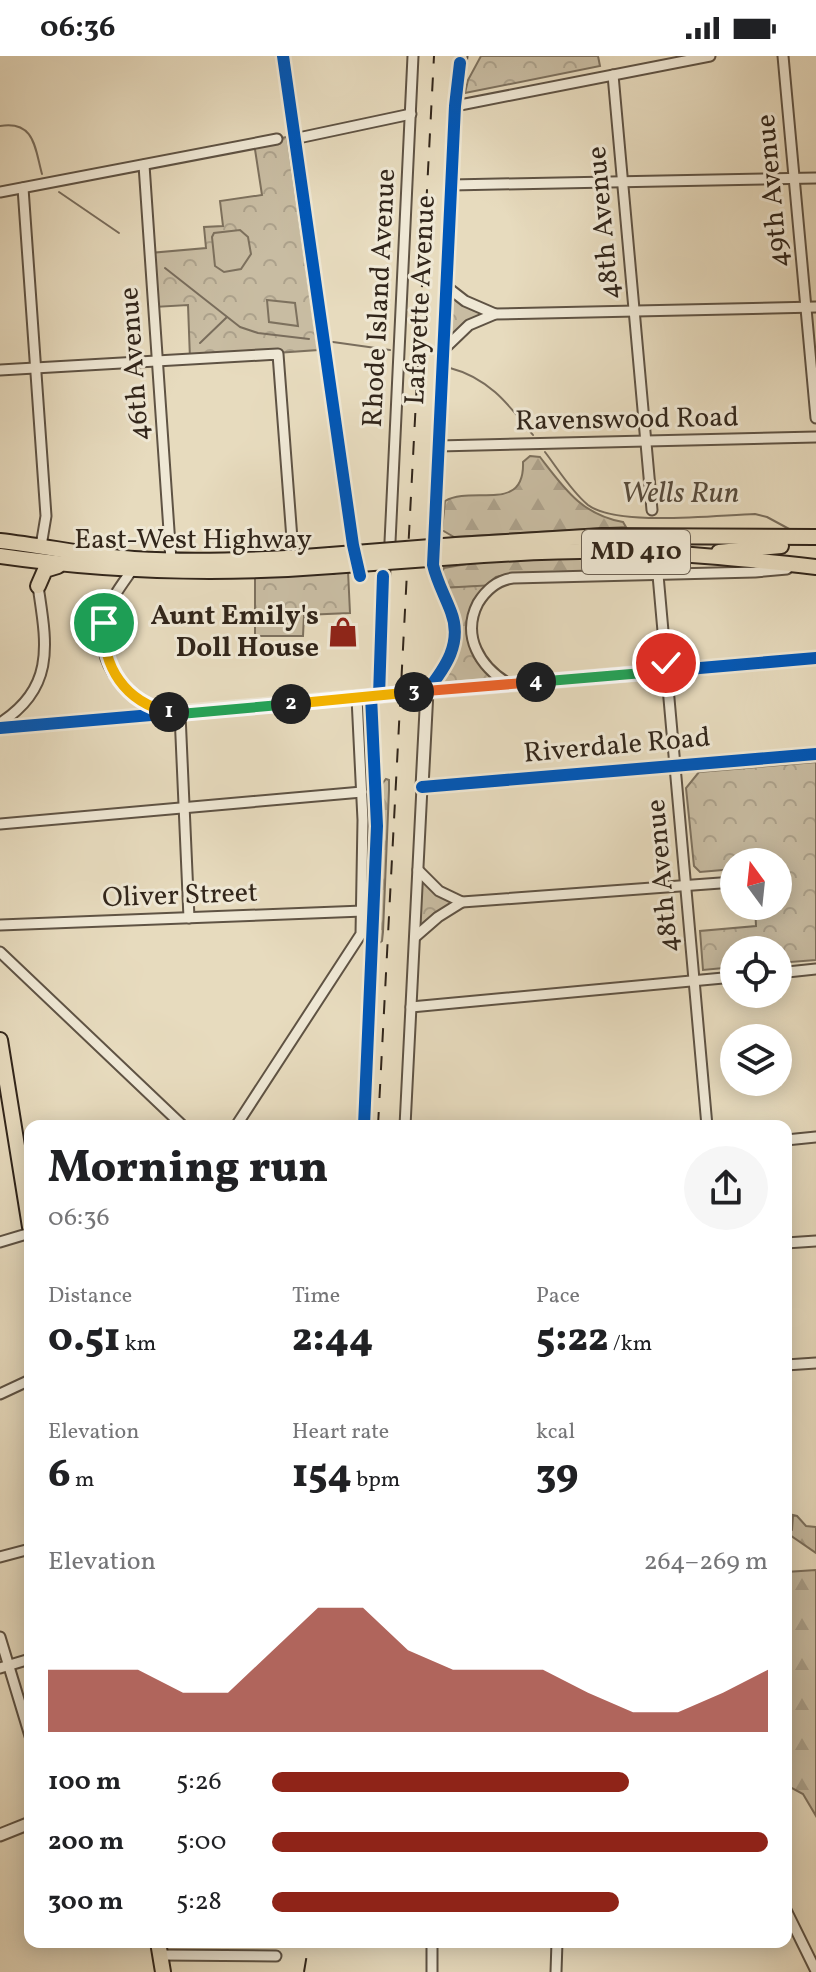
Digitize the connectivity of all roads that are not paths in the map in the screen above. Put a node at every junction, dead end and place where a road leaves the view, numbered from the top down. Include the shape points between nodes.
1 (413, 56) edge
2 (710, 56) edge
3 (783, 56) edge
4 (462, 58) edge
5 (613, 75) junction
6 (455, 106) junction
7 (411, 114) junction
8 (303, 137) dead end
9 (277, 139) dead end
10 (144, 165) junction
11 (794, 178) junction
12 (816, 178) edge
13 (622, 182) junction
14 (451, 185) junction
15 (23, 188) junction
16 (0, 192) edge
17 (447, 287) junction
18 (811, 307) edge
19 (634, 311) junction
20 (495, 314) junction
21 (443, 350) junction
22 (157, 360) junction
23 (35, 368) junction
24 (0, 370) edge
25 (816, 418) edge
26 (816, 437) edge
27 (646, 441) junction
28 (438, 446) junction
29 (652, 510) dead end
30 (816, 537) edge
31 (292, 539) dead end
32 (434, 539) dead end
33 (0, 541) edge
34 (390, 542) dead end
35 (816, 545) edge
36 (41, 546) junction
37 (456, 551) junction
38 (686, 555) junction
39 (0, 556) edge
40 (19, 559) junction
41 (171, 560) junction
42 (331, 560) junction
43 (62, 565) junction
44 (433, 565) dead end
45 (810, 566) edge
46 (385, 568) dead end
47 (132, 570) junction
48 (658, 575) junction
49 (38, 586) junction
50 (471, 626) junction
51 (454, 627) junction
52 (816, 658) edge
53 (667, 671) junction
54 (509, 684) junction
55 (427, 691) junction
56 (379, 696) junction
57 (357, 698) junction
58 (180, 714) junction
59 (0, 725) edge
60 (816, 754) edge
61 (675, 764) junction
62 (422, 787) junction
63 (362, 792) junction
64 (184, 808) junction
65 (0, 824) edge
66 (418, 870) junction
67 (720, 883) edge
68 (686, 884) junction
69 (462, 902) junction
70 (363, 911) junction
71 (189, 918) junction
72 (0, 925) edge
73 (415, 937) junction
74 (0, 952) edge
75 (816, 969) edge
76 (792, 972) edge
77 (720, 978) edge
78 (694, 980) junction
79 (411, 1007) junction
80 (0, 1040) edge
81 (177, 1120) edge
82 (240, 1120) edge
83 (405, 1120) edge
84 (706, 1120) edge
85 (816, 1137) edge
86 (792, 1139) edge
87 (24, 1190) edge
88 (24, 1235) edge
89 (816, 1241) edge
90 (0, 1242) edge
91 (792, 1243) edge
92 (816, 1363) edge
93 (792, 1365) edge
94 (24, 1383) edge
95 (0, 1394) edge
96 (24, 1551) edge
97 (0, 1557) edge
98 (0, 1637) edge
99 (24, 1661) edge
100 (4, 1666) edge
101 (24, 1720) edge
102 (24, 1825) edge
103 (0, 1835) edge
104 (792, 1925) edge
105 (432, 1948) edge
106 (557, 1948) edge
107 (159, 1949) edge
108 (276, 1956) dead end
109 (816, 1971) edge
110 (163, 1972) edge
111 (432, 1972) edge
112 (556, 1972) edge

1 - 7 street, Rhode Island Avenue
2 - 5 street
3 - 11 street, 49th Avenue
4 - 6 street, Lafayette Avenue
5 - 6 street
5 - 13 street, 48th Avenue
6 - 14 street, Lafayette Avenue
7 - 8 street
7 - 34 street, Rhode Island Avenue
9 - 10 street
10 - 15 street
10 - 22 street, 46th Avenue
11 - 12 street
11 - 13 street
11 - 18 street, 49th Avenue
13 - 14 street
13 - 19 street, 48th Avenue
14 - 17 street, Lafayette Avenue
15 - 16 street
15 - 23 street
17 - 20 street
17 - 21 street, Lafayette Avenue
18 - 19 street
18 - 25 street, 49th Avenue
19 - 20 street
19 - 27 street, 48th Avenue
20 - 21 street via 469,325
21 - 28 street, Lafayette Avenue
22 - 23 street
22 - 31 street via 278,354
22 - 41 street, 46th Avenue
23 - 24 street
23 - 36 street via 46,516
26 - 27 street, Ravenswood Road
27 - 28 street, Ravenswood Road
27 - 29 street, 48th Avenue
28 - 32 street, Lafayette Avenue
30 - 37 main road, East-West Highway / MD 410 via 602,536
33 - 36 main road, East-West Highway / MD 410
35 - 38 main road
36 - 41 main road, East-West Highway / MD 410
37 - 38 main road, East-West Highway / MD 410
37 - 42 main road, East-West Highway / MD 410, bridge
38 - 45 main road, East-West Highway / MD 410
39 - 40 main road, East-West Highway / MD 410
40 - 43 main road, East-West Highway / MD 410
40 - 49 main road via 30,567
41 - 42 main road, East-West Highway / MD 410
42 - 47 main road, East-West Highway / MD 410 via 233,572
43 - 47 main road, East-West Highway / MD 410
43 - 49 main road via 45,570
44 - 51 street
45 - 48 street
46 - 56 street
47 - 58 street via 107,612 103,638 108,658 121,686 136,699
48 - 50 street via 506,579 488,591
48 - 53 street, 48th Avenue
49 - 59 street via 47,643 44,664 27,697
50 - 51 street
50 - 54 street via 481,657
51 - 55 street via 447,664
52 - 53 street
53 - 54 street
53 - 61 street, 48th Avenue
54 - 55 street
55 - 56 street
55 - 62 street
56 - 57 street
57 - 58 street
57 - 63 street
58 - 59 street
58 - 64 street
60 - 61 street, Riverdale Road
61 - 62 street, Riverdale Road
61 - 68 street, 48th Avenue
62 - 66 street
63 - 64 street
63 - 70 street
64 - 65 street
64 - 71 street
66 - 69 street via 439,891
66 - 73 street
67 - 68 street
68 - 69 street
68 - 78 street, 48th Avenue
69 - 73 street
70 - 71 street, Oliver Street
70 - 82 street via 361,934 345,962
71 - 72 street, Oliver Street
73 - 79 street
74 - 81 street
75 - 76 street
77 - 78 street
78 - 79 street
78 - 84 street, 48th Avenue
79 - 83 street
80 - 87 main road
85 - 86 street
88 - 90 street
89 - 91 street
92 - 93 street
94 - 95 street
96 - 97 street
98 - 100 street
99 - 100 street
100 - 101 street
102 - 103 street
104 - 109 street
105 - 111 street
106 - 112 street
107 - 108 street
107 - 110 main road

